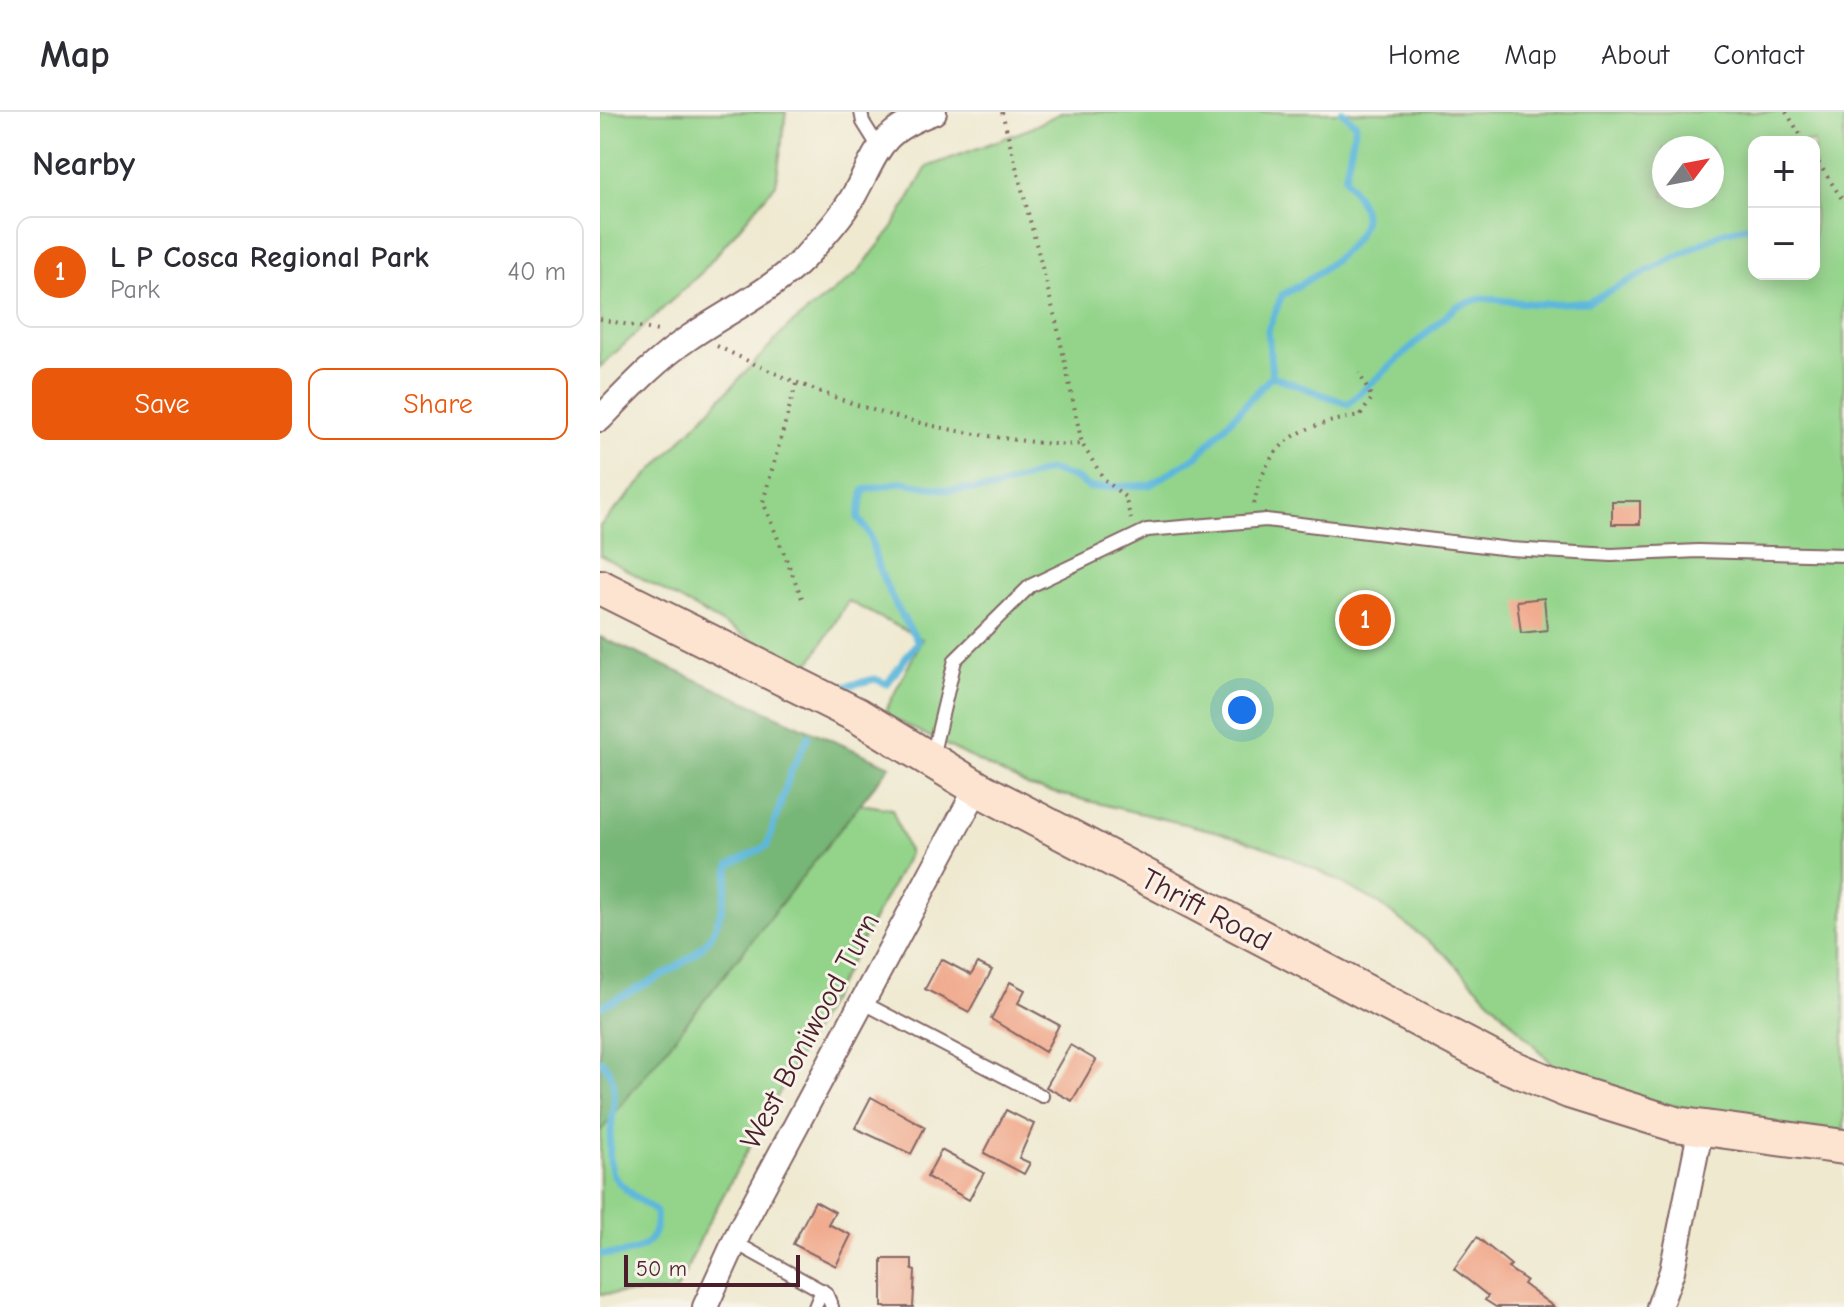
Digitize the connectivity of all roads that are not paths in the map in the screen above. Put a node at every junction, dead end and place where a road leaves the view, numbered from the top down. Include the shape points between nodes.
1 (861, 112) edge
2 (934, 112) edge
3 (878, 146) junction
4 (600, 419) edge
5 (1844, 555) edge
6 (600, 587) edge
7 (931, 760) junction
8 (977, 788) junction
9 (860, 1001) junction
10 (1042, 1096) dead end
11 (1701, 1127) junction
12 (1844, 1147) edge
13 (734, 1242) junction
14 (822, 1290) junction
15 (707, 1306) edge
16 (815, 1307) edge
17 (832, 1307) edge
18 (1659, 1307) edge

1 - 3 lane
2 - 3 street via 908,121
3 - 4 street via 853,197 802,260 688,338
5 - 7 lane via 1597,555 1266,520 1147,530 1030,586 955,660
6 - 7 street, Thrift Road via 857,715
7 - 8 street, Thrift Road
8 - 9 street, West Boniwood Turn
8 - 11 street, Thrift Road via 1501,1063 1617,1108
9 - 10 lane
9 - 13 street, West Boniwood Turn
11 - 12 street, Thrift Road
11 - 18 street via 1672,1271
13 - 14 lane
13 - 15 street, West Boniwood Turn
14 - 16 lane
14 - 17 lane

